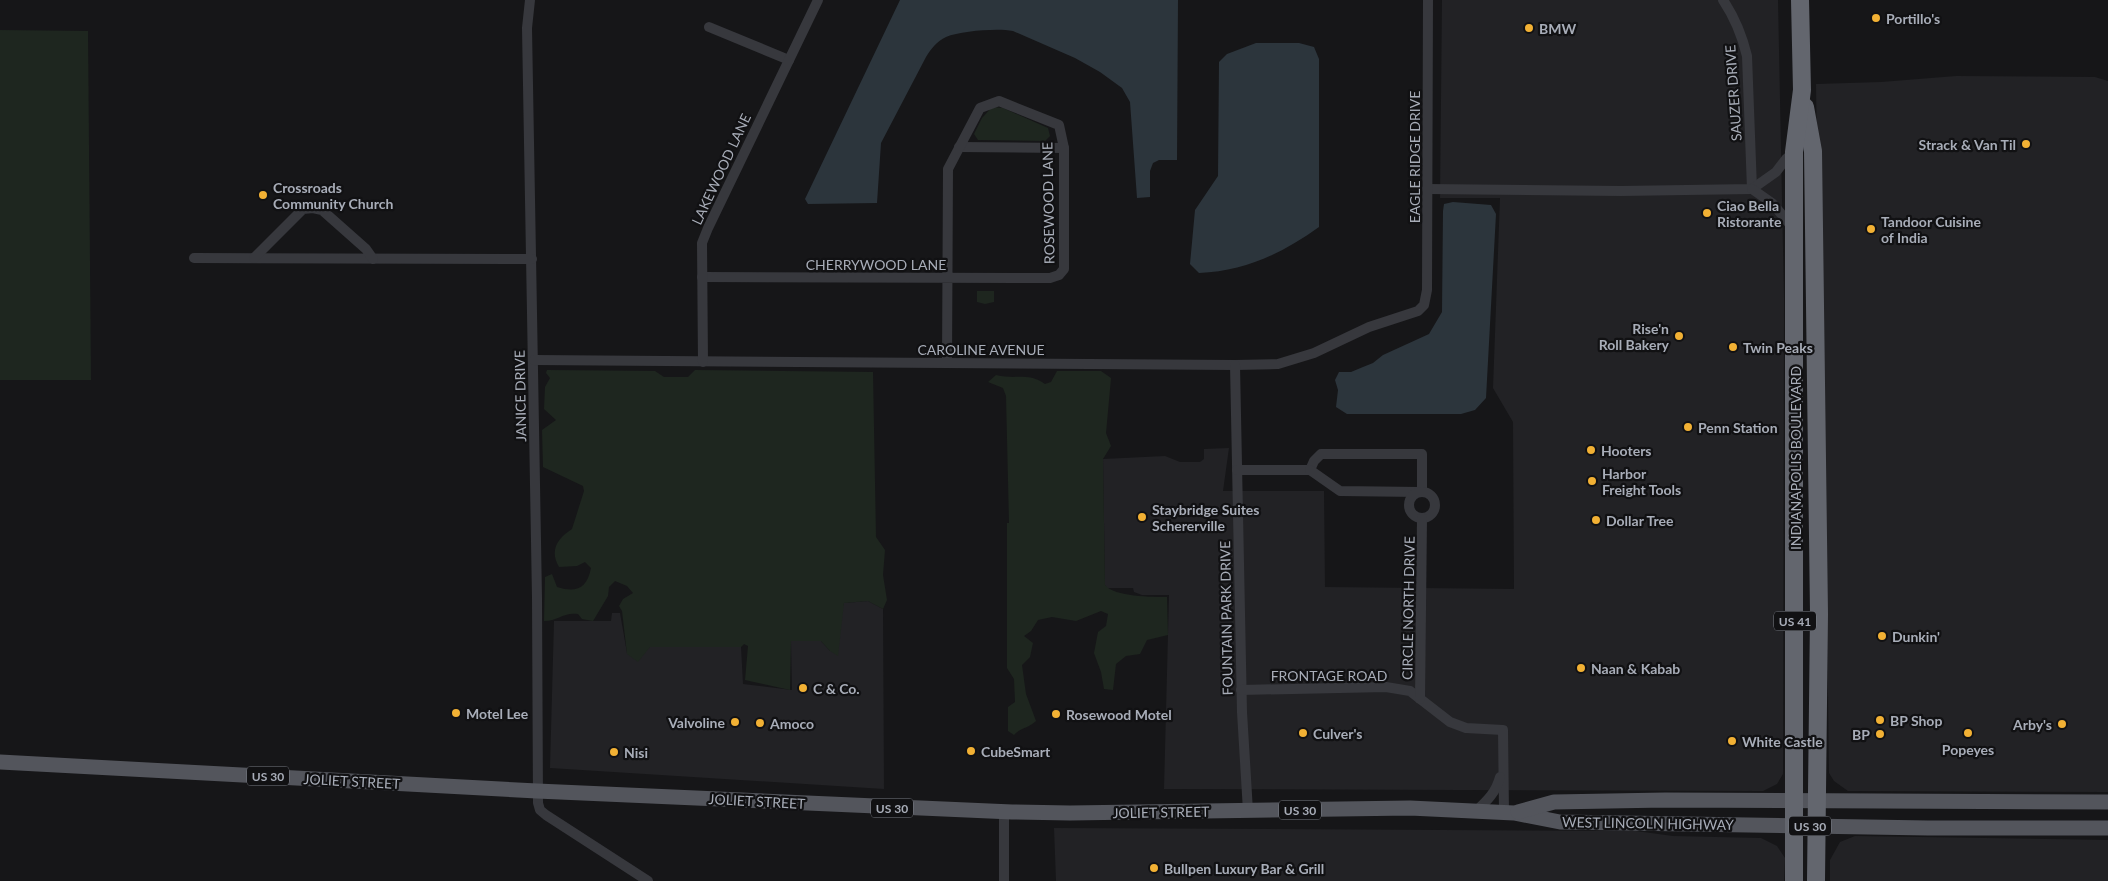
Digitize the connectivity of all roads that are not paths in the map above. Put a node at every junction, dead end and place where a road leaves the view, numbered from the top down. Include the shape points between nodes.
1 (530, 0) edge
2 (818, 0) edge
3 (1428, 0) edge
4 (1723, 0) edge
5 (1800, 0) edge
6 (709, 27) dead end
7 (788, 60) junction
8 (1802, 90) junction
9 (958, 147) junction
10 (1064, 148) junction
11 (1794, 152) junction
12 (1427, 189) junction
13 (1752, 189) junction
14 (1795, 231) junction
15 (194, 258) dead end
16 (254, 258) junction
17 (373, 258) junction
18 (532, 259) junction
19 (702, 277) junction
20 (947, 278) junction
21 (1050, 278) joint
22 (1418, 311) joint
23 (534, 360) junction
24 (703, 362) junction
25 (947, 363) junction
26 (1235, 365) junction
27 (1237, 470) junction
28 (1310, 470) junction
29 (1420, 492) junction
30 (1422, 518) junction
31 (1241, 690) junction
32 (1420, 699) junction
33 (0, 762) edge
34 (1504, 766) junction
35 (537, 791) junction
36 (1794, 801) junction
37 (1818, 802) junction
38 (2108, 802) edge
39 (1248, 811) junction
40 (1476, 811) junction
41 (1004, 812) junction
42 (1509, 812) junction
43 (1794, 826) junction
44 (1818, 826) junction
45 (2108, 828) edge
46 (648, 881) edge
47 (1004, 881) edge
48 (1794, 881) edge
49 (1816, 881) edge

1 - 18 street, JANICE DRIVE via 527,28
2 - 7 street, LAKEWOOD LANE
3 - 12 street, EAGLE RIDGE DRIVE
4 - 13 street, SAUZER DRIVE via 1735,18 1747,56
5 - 8 highway, INDIANAPOLIS BOULEVARD / US 41
6 - 7 street
7 - 19 street, LAKEWOOD LANE via 702,243
8 - 11 highway, INDIANAPOLIS BOULEVARD / US 41
8 - 37 highway, INDIANAPOLIS BOULEVARD / US 41 via 1813,151
9 - 10 street
9 - 10 street, ROSEWOOD LANE via 980,108 999,101 1059,125
9 - 20 street via 948,169
10 - 21 street, ROSEWOOD LANE via 1064,269
11 - 13 street via 1776,172
11 - 14 highway, INDIANAPOLIS BOULEVARD / US 41
12 - 13 street
12 - 22 street, EAGLE RIDGE DRIVE via 1427,290 1424,305
13 - 14 street via 1772,203
14 - 36 highway, INDIANAPOLIS BOULEVARD / US 41
15 - 16 street
16 - 17 street
16 - 17 street via 303,209 312,208 322,210
17 - 18 street
18 - 23 street, JANICE DRIVE
19 - 20 street, CHERRYWOOD LANE
19 - 24 street, LAKEWOOD LANE
20 - 21 street, CHERRYWOOD LANE
20 - 25 street
22 - 26 street, CAROLINE AVENUE via 1278,364
23 - 24 street, CAROLINE AVENUE
23 - 35 street, JANICE DRIVE
24 - 25 street, CAROLINE AVENUE
25 - 26 street, CAROLINE AVENUE
26 - 27 street, FOUNTAIN PARK DRIVE
27 - 28 street
27 - 31 street, FOUNTAIN PARK DRIVE
28 - 29 street via 1340,491
28 - 29 street via 1322,454 1422,454
29 - 30 street via 1410,499 1410,508 1414,515
29 - 30 street via 1430,494 1435,505 1433,512
30 - 32 street, CIRCLE NORTH DRIVE
31 - 32 street, FRONTAGE ROAD via 1386,687 1410,691
31 - 39 street, FOUNTAIN PARK DRIVE
32 - 34 street, FRONTAGE ROAD via 1450,722 1466,728 1503,730
33 - 35 main road, JOLIET STREET / US 30
34 - 40 street via 1497,789
34 - 42 street, FRONTAGE ROAD
35 - 41 main road, JOLIET STREET / US 30
35 - 46 street, JANICE DRIVE via 540,810 546,815
36 - 37 main road, WEST LINCOLN HIGHWAY / US 30
36 - 42 main road, WEST LINCOLN HIGHWAY / US 30 via 1554,802
36 - 43 highway, INDIANAPOLIS BOULEVARD / US 41
37 - 38 main road, WEST LINCOLN HIGHWAY / US 30
37 - 44 highway, US 41
39 - 40 main road, JOLIET STREET / US 30 via 1410,808
39 - 41 main road, JOLIET STREET / US 30
40 - 42 main road, JOLIET STREET / US 30
41 - 47 street
42 - 43 main road, WEST LINCOLN HIGHWAY / US 30 via 1560,822
43 - 44 main road, WEST LINCOLN HIGHWAY / US 30
43 - 48 highway, US 41
44 - 45 main road, WEST LINCOLN HIGHWAY / US 30
44 - 49 highway, US 41

